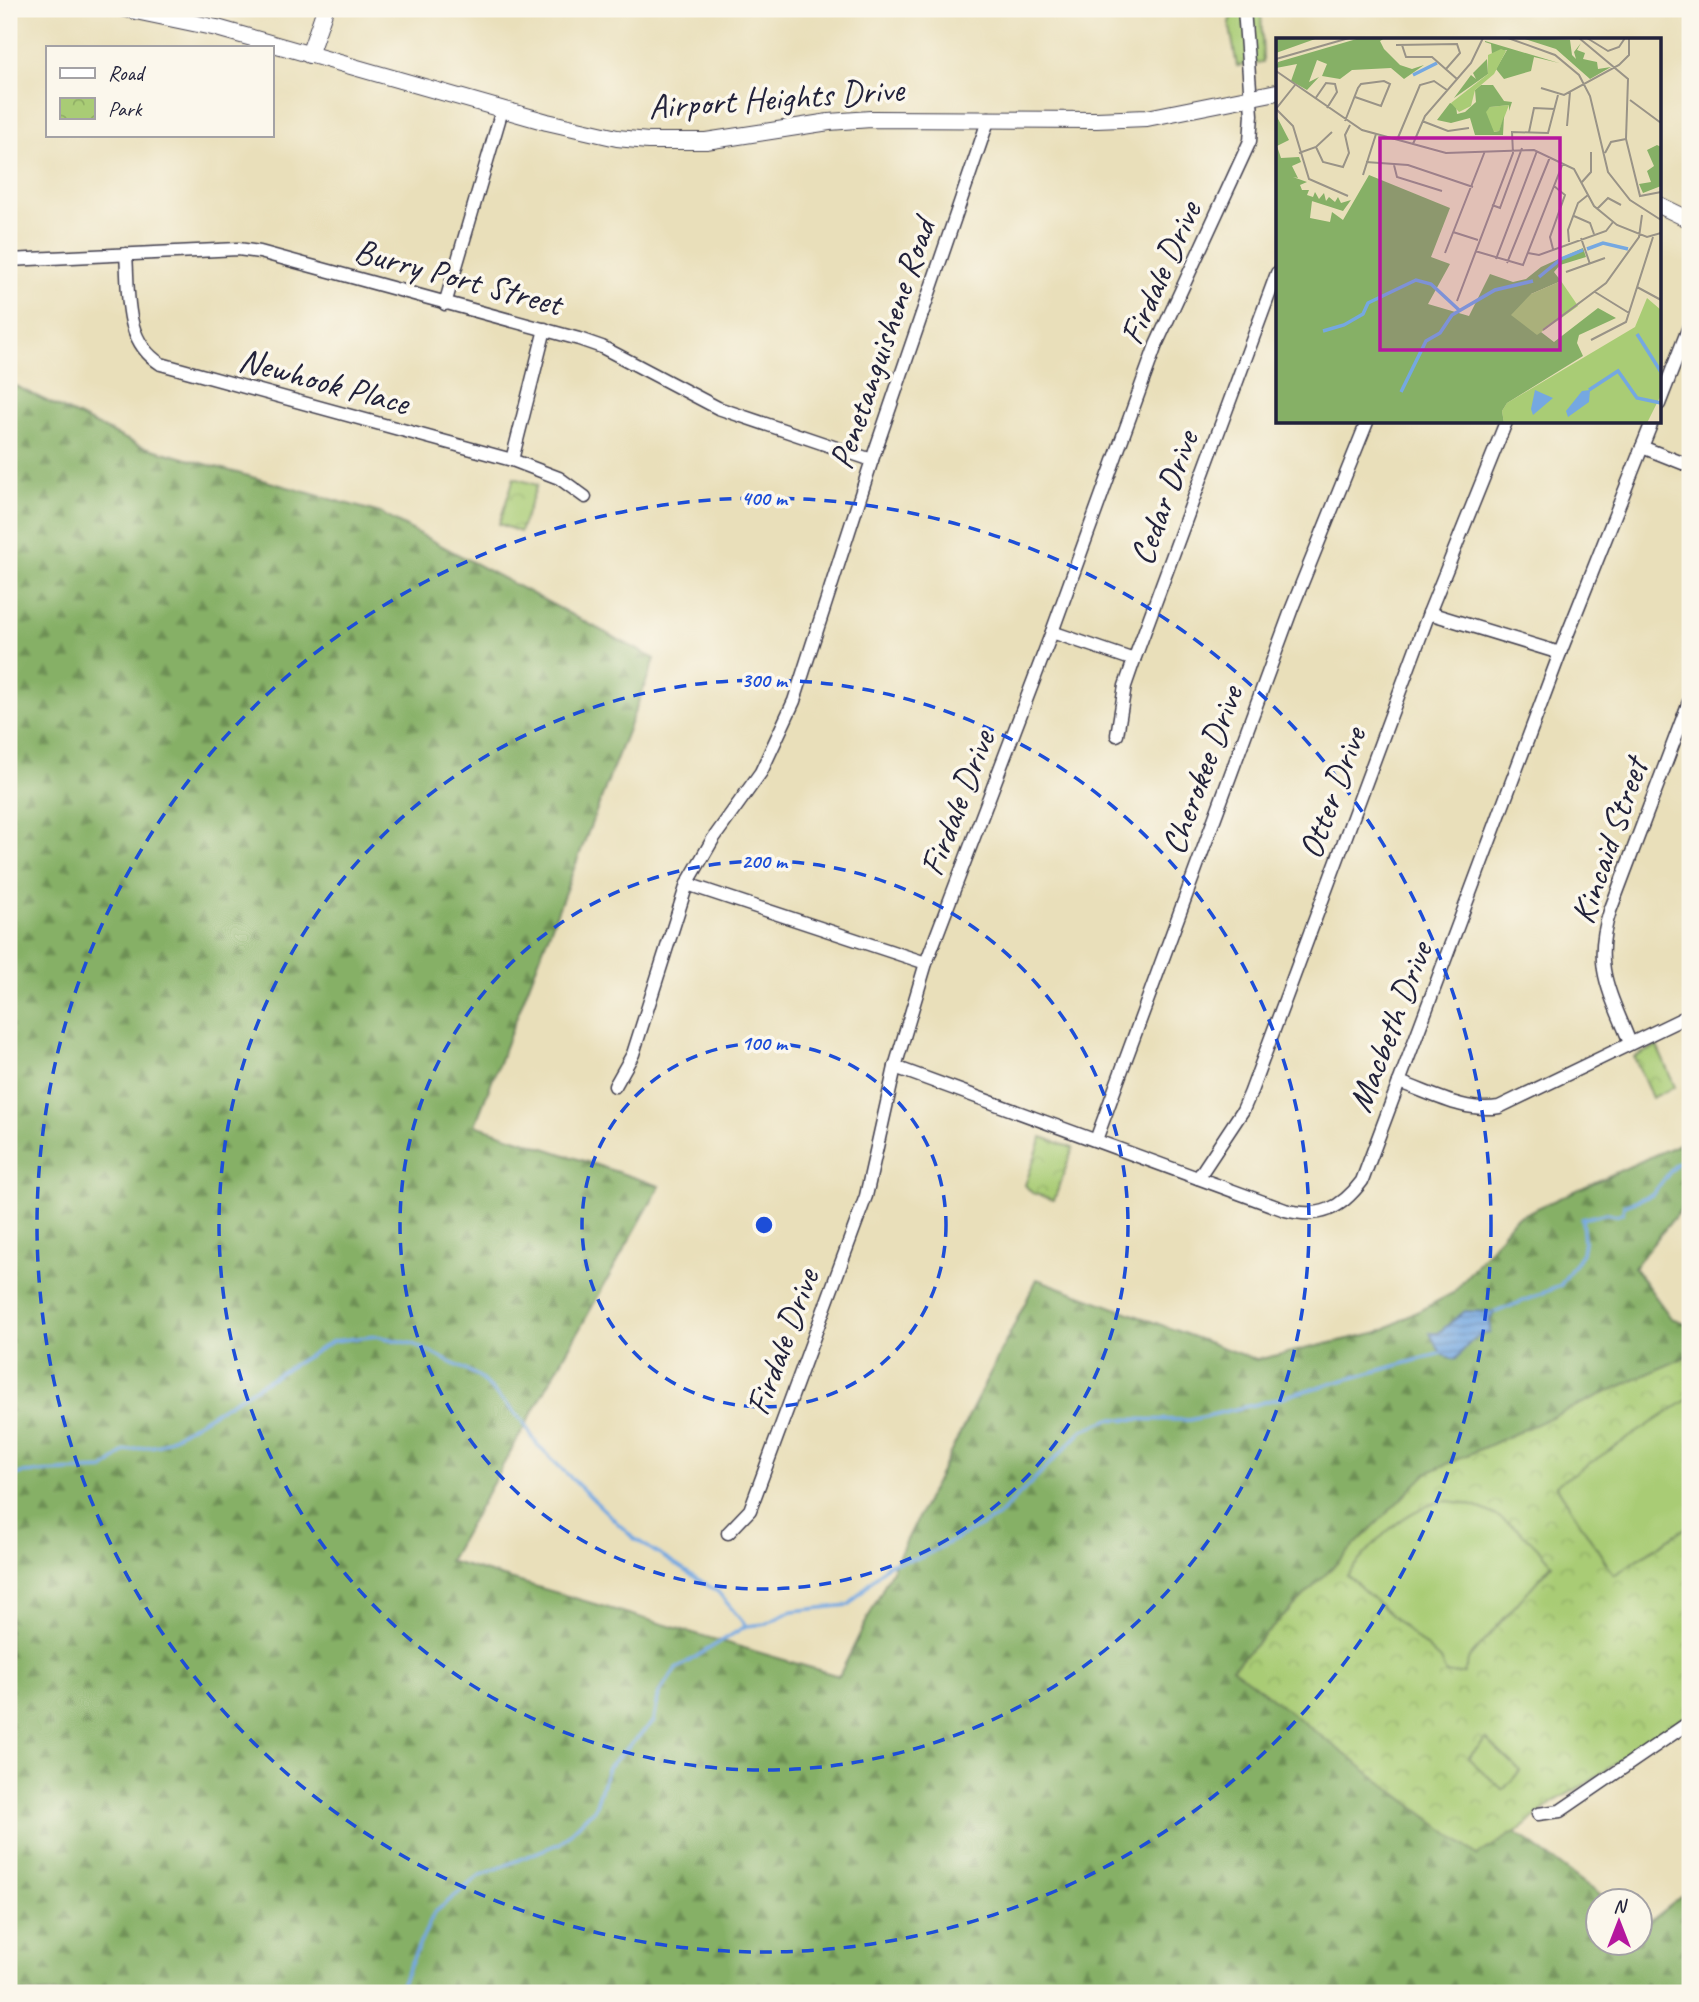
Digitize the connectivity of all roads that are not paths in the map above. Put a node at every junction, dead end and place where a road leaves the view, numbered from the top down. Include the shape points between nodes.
1 (125, 9) edge
2 (324, 9) edge
3 (1244, 9) edge
4 (154, 13) edge
5 (309, 54) junction
6 (1276, 92) edge
7 (1249, 97) junction
8 (502, 110) junction
9 (989, 118) junction
10 (1660, 205) edge
11 (1690, 220) edge
12 (126, 254) junction
13 (9, 260) edge
14 (1276, 276) edge
15 (445, 304) junction
16 (1690, 324) edge
17 (545, 329) junction
18 (1660, 401) edge
19 (1366, 424) edge
20 (1505, 424) edge
21 (1651, 424) edge
22 (1642, 447) junction
23 (512, 460) junction
24 (872, 460) junction
25 (1690, 466) edge
26 (585, 497) dead end
27 (1429, 613) junction
28 (1052, 632) junction
29 (1560, 653) junction
30 (1134, 660) junction
31 (1690, 699) edge
32 (1117, 736) dead end
33 (687, 884) junction
34 (926, 963) junction
35 (1690, 1015) edge
36 (1630, 1043) junction
37 (895, 1067) junction
38 (1399, 1082) junction
39 (615, 1086) dead end
40 (1096, 1140) junction
41 (1198, 1178) junction
42 (728, 1533) dead end
43 (1690, 1722) edge
44 (1538, 1814) dead end

1 - 4 street, Airport Heights Drive
2 - 5 street
3 - 7 street, Firdale Drive
4 - 5 street, Airport Heights Drive
5 - 8 street, Airport Heights Drive
6 - 7 street, Airport Heights Drive
7 - 9 street, Airport Heights Drive via 1147,118
7 - 28 street, Firdale Drive via 1252,125 1245,154 1156,345
8 - 9 street, Airport Heights Drive via 617,138 677,142 829,122
8 - 15 street
9 - 24 street, Penetanguishene Road
10 - 11 street
12 - 13 street, Burry Port Street
12 - 15 street, Burry Port Street via 252,250
12 - 23 street, Newhook Place via 134,331 144,350 161,364
14 - 30 street, Cedar Drive
15 - 17 street, Burry Port Street
16 - 18 street
17 - 23 street
17 - 24 street, Burry Port Street via 602,347 718,408
19 - 40 street, Cherokee Drive via 1292,608
20 - 27 street, Otter Drive
21 - 22 street, Macbeth Drive
22 - 25 street
22 - 29 street, Macbeth Drive
23 - 26 street, Newhook Place via 559,478
24 - 33 street, Penetanguishene Road via 784,725 761,772
27 - 29 street
27 - 41 street, Otter Drive via 1250,1094
28 - 30 street
28 - 34 street, Firdale Drive
29 - 38 street, Macbeth Drive
30 - 32 street, Cedar Drive
31 - 36 street, Kincaid Street via 1603,935 1604,974
33 - 34 street
33 - 39 street, Penetanguishene Road via 633,1054
34 - 37 street, Firdale Drive
35 - 36 street
36 - 38 street via 1499,1107 1484,1110
37 - 40 street, Macbeth Drive
37 - 42 street, Firdale Drive via 866,1196 750,1510
38 - 41 street, Macbeth Drive via 1362,1181 1336,1206 1303,1215
40 - 41 street, Macbeth Drive
43 - 44 street via 1560,1811

